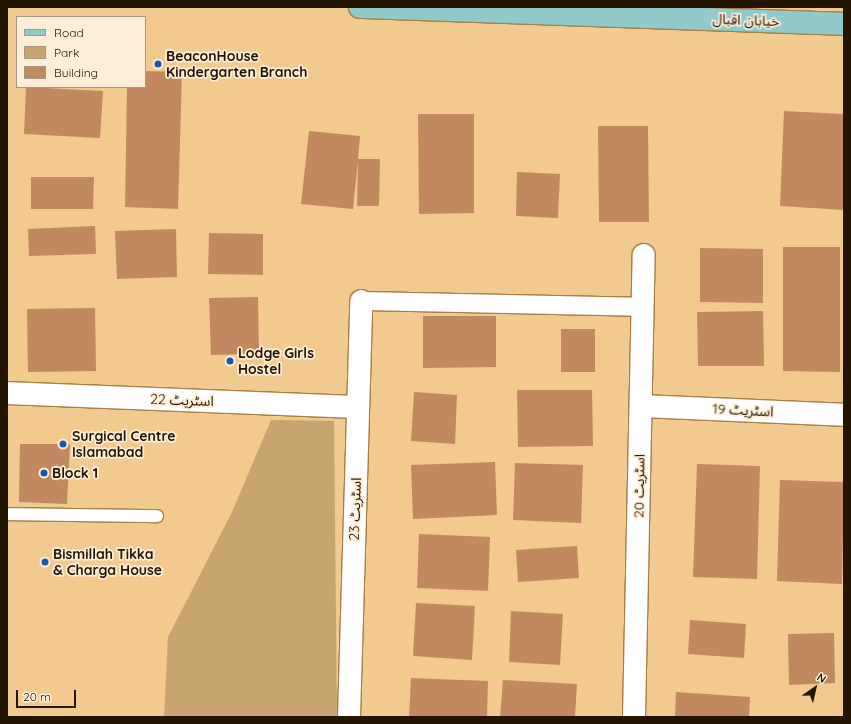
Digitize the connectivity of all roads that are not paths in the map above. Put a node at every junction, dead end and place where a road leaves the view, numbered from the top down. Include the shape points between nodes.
1 (360, 7) edge
2 (844, 24) edge
3 (644, 255) dead end
4 (361, 301) joint
5 (641, 307) junction
6 (7, 392) edge
7 (641, 406) junction
8 (358, 407) junction
9 (844, 415) edge
10 (7, 514) edge
11 (157, 516) dead end
12 (349, 717) edge
13 (634, 717) edge

1 - 2 main road, خیابان اقبال
3 - 5 street, اسٹریٹ 20
4 - 5 street
4 - 8 street, اسٹریٹ 23
5 - 7 street, اسٹریٹ 20
6 - 8 street, اسٹریٹ 22
7 - 9 street, اسٹریٹ 19
7 - 13 street, اسٹریٹ 20
8 - 12 street, اسٹریٹ 23
10 - 11 lane

